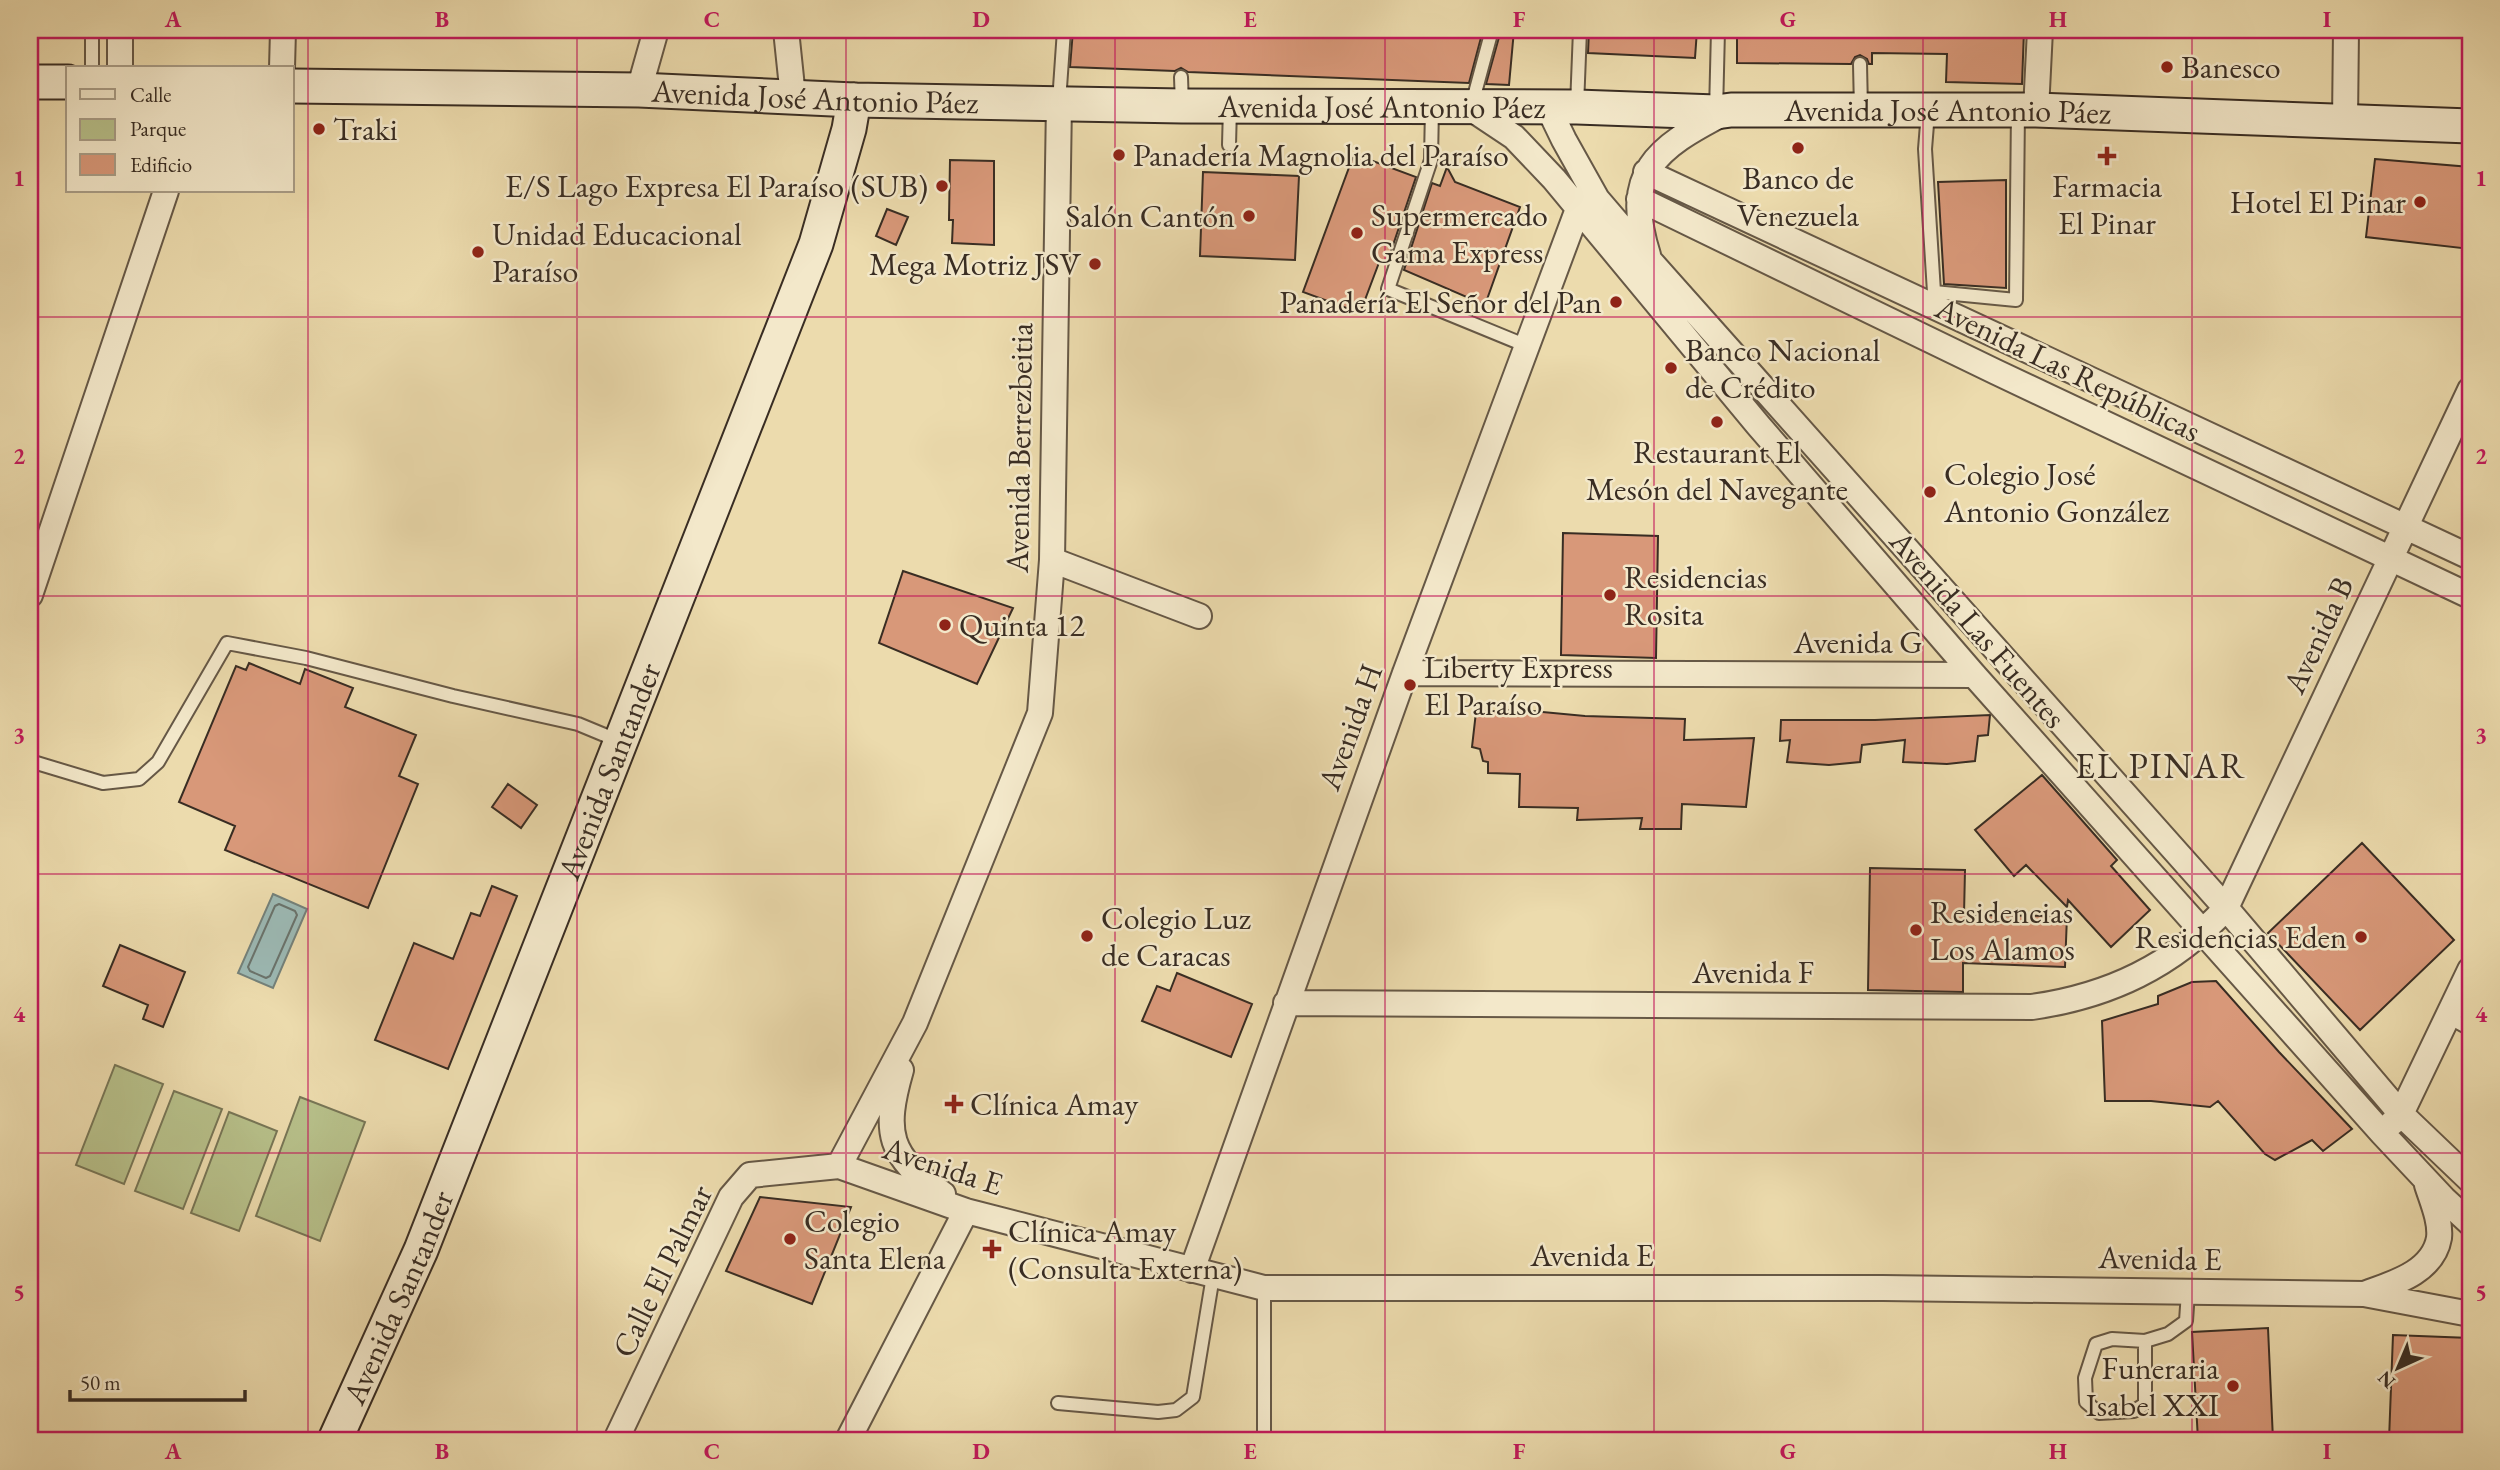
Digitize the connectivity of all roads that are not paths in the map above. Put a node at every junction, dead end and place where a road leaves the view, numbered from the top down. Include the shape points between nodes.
1 (92, 30) edge
2 (120, 30) edge
3 (283, 30) edge
4 (656, 30) edge
5 (786, 30) edge
6 (1064, 30) edge
7 (1492, 30) edge
8 (1580, 30) edge
9 (1718, 30) edge
10 (2040, 30) edge
11 (2346, 30) edge
12 (1860, 64) dead end
13 (92, 66) edge
14 (120, 66) edge
15 (282, 66) edge
16 (30, 82) edge
17 (66, 82) edge
18 (294, 86) edge
19 (639, 90) junction
20 (793, 97) junction
21 (854, 100) junction
22 (1059, 102) junction
23 (1230, 106) junction
24 (1470, 106) junction
25 (1432, 107) junction
26 (1562, 107) junction
27 (1928, 108) junction
28 (1861, 109) junction
29 (2027, 110) junction
30 (1723, 111) junction
31 (2345, 121) junction
32 (2470, 126) edge
33 (1229, 145) dead end
34 (1646, 172) junction
35 (166, 192) edge
36 (1639, 199) junction
37 (1578, 209) junction
38 (1651, 262) junction
39 (1527, 346) junction
40 (2470, 390) edge
41 (2406, 527) junction
42 (2470, 557) edge
43 (2391, 559) junction
44 (1052, 560) junction
45 (30, 596) edge
46 (2470, 596) edge
47 (1199, 616) dead end
48 (2001, 653) junction
49 (1405, 673) junction
50 (1974, 676) junction
51 (619, 741) junction
52 (30, 761) edge
53 (2225, 908) junction
54 (2202, 934) junction
55 (2470, 970) edge
56 (1286, 1003) junction
57 (2448, 1017) junction
58 (915, 1023) junction
59 (2470, 1029) edge
60 (2401, 1114) junction
61 (2382, 1133) junction
62 (839, 1166) junction
63 (2425, 1178) junction
64 (2470, 1180) edge
65 (966, 1211) junction
66 (2470, 1223) edge
67 (1202, 1273) junction
68 (1264, 1288) junction
69 (2189, 1292) junction
70 (2364, 1294) junction
71 (2470, 1314) edge
72 (2145, 1341) junction
73 (1058, 1403) dead end
74 (336, 1437) edge
75 (616, 1440) edge
76 (848, 1440) edge
77 (1264, 1440) edge

1 - 13 lane
2 - 14 street
3 - 15 street
4 - 19 street
5 - 20 street
6 - 22 lane
7 - 24 lane
8 - 26 lane
9 - 30 lane
10 - 29 street
11 - 31 street
12 - 28 lane
16 - 17 main road
18 - 19 main road, Avenida José Antonio Páez
19 - 20 main road, Avenida José Antonio Páez
20 - 21 main road, Avenida José Antonio Páez
21 - 22 main road, Avenida José Antonio Páez
21 - 51 main road, Avenida Santander via 816,244
22 - 23 main road, Avenida José Antonio Páez via 1182,92
22 - 44 street, Avenida Berrezbeitia
23 - 25 main road, Avenida José Antonio Páez
23 - 33 lane
24 - 25 main road, Avenida José Antonio Páez
24 - 26 main road, Avenida José Antonio Páez
24 - 37 street, Avenida Las Fuentes via 1514,137
25 - 39 lane via 1430,160 1388,289
26 - 30 main road, Avenida José Antonio Páez
26 - 38 street, Avenida Las Fuentes via 1564,140 1597,199
27 - 28 main road, Avenida José Antonio Páez
27 - 29 main road, Avenida José Antonio Páez
27 - 29 lane via 1925,149 1934,292 2016,300
28 - 30 main road, Avenida José Antonio Páez
29 - 31 main road, Avenida José Antonio Páez
30 - 34 street via 1676,139
31 - 32 main road, Avenida José Antonio Páez
34 - 36 street
34 - 41 street, Avenida Las Repúblicas
35 - 45 street
36 - 38 street via 1642,236
36 - 43 street, Avenida Las Repúblicas
37 - 39 street, Avenida H
37 - 50 street, Avenida Las Fuentes
38 - 48 street, Avenida Las Fuentes
39 - 49 street, Avenida H
40 - 41 street, Avenida B
41 - 42 street, Avenida Las Repúblicas
41 - 43 street, Avenida B
43 - 46 street, Avenida Las Repúblicas
43 - 53 street, Avenida B
44 - 47 street
44 - 58 street, Avenida Berrezbeitia via 1040,713
48 - 50 street
48 - 53 street, Avenida Las Fuentes
49 - 50 street, Avenida G
49 - 56 street, Avenida H
50 - 54 street, Avenida Las Fuentes
51 - 52 lane via 578,724 227,643 158,762 139,779 103,783
51 - 74 main road, Avenida Santander via 421,1250
53 - 54 street, Avenida B
53 - 60 street, Avenida Las Fuentes
54 - 56 street, Avenida F via 2122,983 2066,1002 2032,1007
54 - 61 street, Avenida Las Fuentes
55 - 57 street
56 - 67 street, Avenida H
57 - 59 lane
57 - 60 street
58 - 62 street, Avenida Berrezbeitia
58 - 65 street, Avenida Berrezbeitia via 890,1123 906,1162
60 - 61 street
60 - 64 street, Avenida Las Fuentes
61 - 63 street, Avenida Las Fuentes
62 - 65 street, Avenida E
62 - 75 street, Calle El Palmar via 750,1175 731,1197
63 - 66 street, Avenida Las Fuentes
63 - 70 street, Avenida E via 2439,1238 2431,1257 2403,1280
65 - 67 street, Avenida E
65 - 76 street
67 - 68 street, Avenida E
67 - 73 lane via 1192,1397 1176,1410 1158,1412
68 - 69 street, Avenida E
68 - 77 lane
69 - 70 street, Avenida E
69 - 72 lane via 2186,1321 2168,1335
70 - 71 street, Avenida E
72 - 72 lane via 2145,1404 2134,1411 2099,1413 2086,1402 2085,1378 2096,1344 2112,1339

